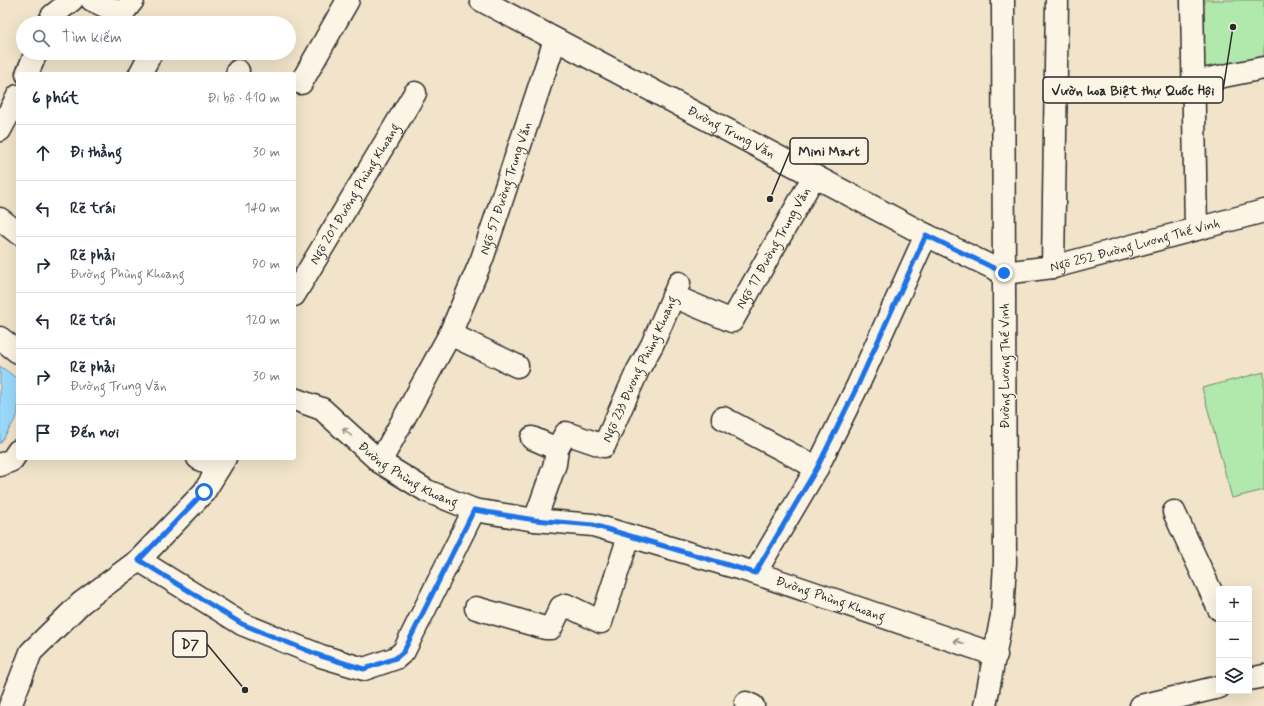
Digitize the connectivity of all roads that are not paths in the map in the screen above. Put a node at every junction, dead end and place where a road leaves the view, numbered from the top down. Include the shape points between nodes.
1 (72, 0) edge
2 (92, 0) edge
3 (133, 0) edge
4 (348, 0) edge
5 (481, 0) edge
6 (1004, 0) edge
7 (1057, 0) edge
8 (1192, 0) edge
9 (512, 8) edge
10 (52, 16) edge
11 (554, 40) junction
12 (33, 60) edge
13 (147, 60) edge
14 (1264, 68) edge
15 (28, 72) edge
16 (141, 72) edge
17 (1193, 82) junction
18 (300, 83) dead end
19 (415, 93) dead end
20 (16, 100) edge
21 (0, 130) edge
22 (814, 176) junction
23 (1264, 211) edge
24 (0, 220) edge
25 (1196, 229) junction
26 (16, 232) edge
27 (926, 235) junction
28 (1053, 267) junction
29 (1004, 273) junction
30 (296, 292) edge
31 (732, 321) joint
32 (450, 334) junction
33 (0, 338) edge
34 (16, 350) edge
35 (517, 366) dead end
36 (296, 400) edge
37 (723, 418) dead end
38 (532, 438) dead end
39 (557, 449) junction
40 (16, 454) edge
41 (207, 460) edge
42 (380, 462) junction
43 (221, 463) edge
44 (0, 464) edge
45 (817, 468) junction
46 (474, 510) junction
47 (1174, 512) dead end
48 (535, 520) junction
49 (629, 536) junction
50 (139, 560) junction
51 (755, 573) junction
52 (1216, 603) edge
53 (476, 608) dead end
54 (996, 655) junction
55 (1264, 676) edge
56 (1252, 678) edge
57 (1209, 695) edge
58 (10, 706) edge
59 (985, 706) edge
60 (1141, 706) edge

1 - 10 street
2 - 3 street via 122,14
4 - 18 street
5 - 9 street, Đường Trung Văn
6 - 29 street, Đường Lương Thế Vinh
7 - 28 street
8 - 17 street
9 - 11 street, Đường Trung Văn
11 - 22 street, Đường Trung Văn
11 - 32 street, Ngõ 57 Đường Trung Văn via 482,259
12 - 15 street
13 - 16 street
14 - 17 street
17 - 25 street
19 - 30 street, Ngõ 201 Đường Phùng Khoang
20 - 21 street
22 - 27 street, Đường Trung Văn
22 - 31 street, Ngõ 17 Đường Trung Văn
23 - 25 street, Ngõ 252 Đường Lương Thế Vinh
24 - 26 street
25 - 28 street, Ngõ 252 Đường Lương Thế Vinh
27 - 29 street, Đường Trung Văn
27 - 45 street
28 - 29 street, Ngõ 252 Đường Lương Thế Vinh
29 - 54 street, Đường Lương Thế Vinh via 1005,562 1002,615
31 - 39 street, Ngõ 233 Đương Phùng Khoang via 676,290 604,446 566,433
32 - 35 street
32 - 42 street, Ngõ 57 Đường Trung Văn
33 - 34 street
42 -> 36 street, Đường Phùng Khoang via 322,409
37 - 45 street
38 - 39 street
39 - 48 street, Ngõ 233 Đương Phùng Khoang via 555,464
40 - 44 street via 12,460
41 - 43 street
42 - 46 street, Đường Phùng Khoang via 427,491
43 - 50 street via 204,492
45 - 51 street
46 - 48 street, Đường Phùng Khoang
46 - 50 street via 404,651 396,658 364,669 321,656 242,624
47 - 52 street
48 - 49 street, Đường Phùng Khoang via 593,525
49 - 51 street, Đường Phùng Khoang
49 - 53 street via 601,622 566,605 561,607 551,628
50 - 58 street via 81,603 31,652
54 -> 51 street, Đường Phùng Khoang
54 - 59 street, Đường Lương Thế Vinh
55 - 56 street
57 - 60 street

